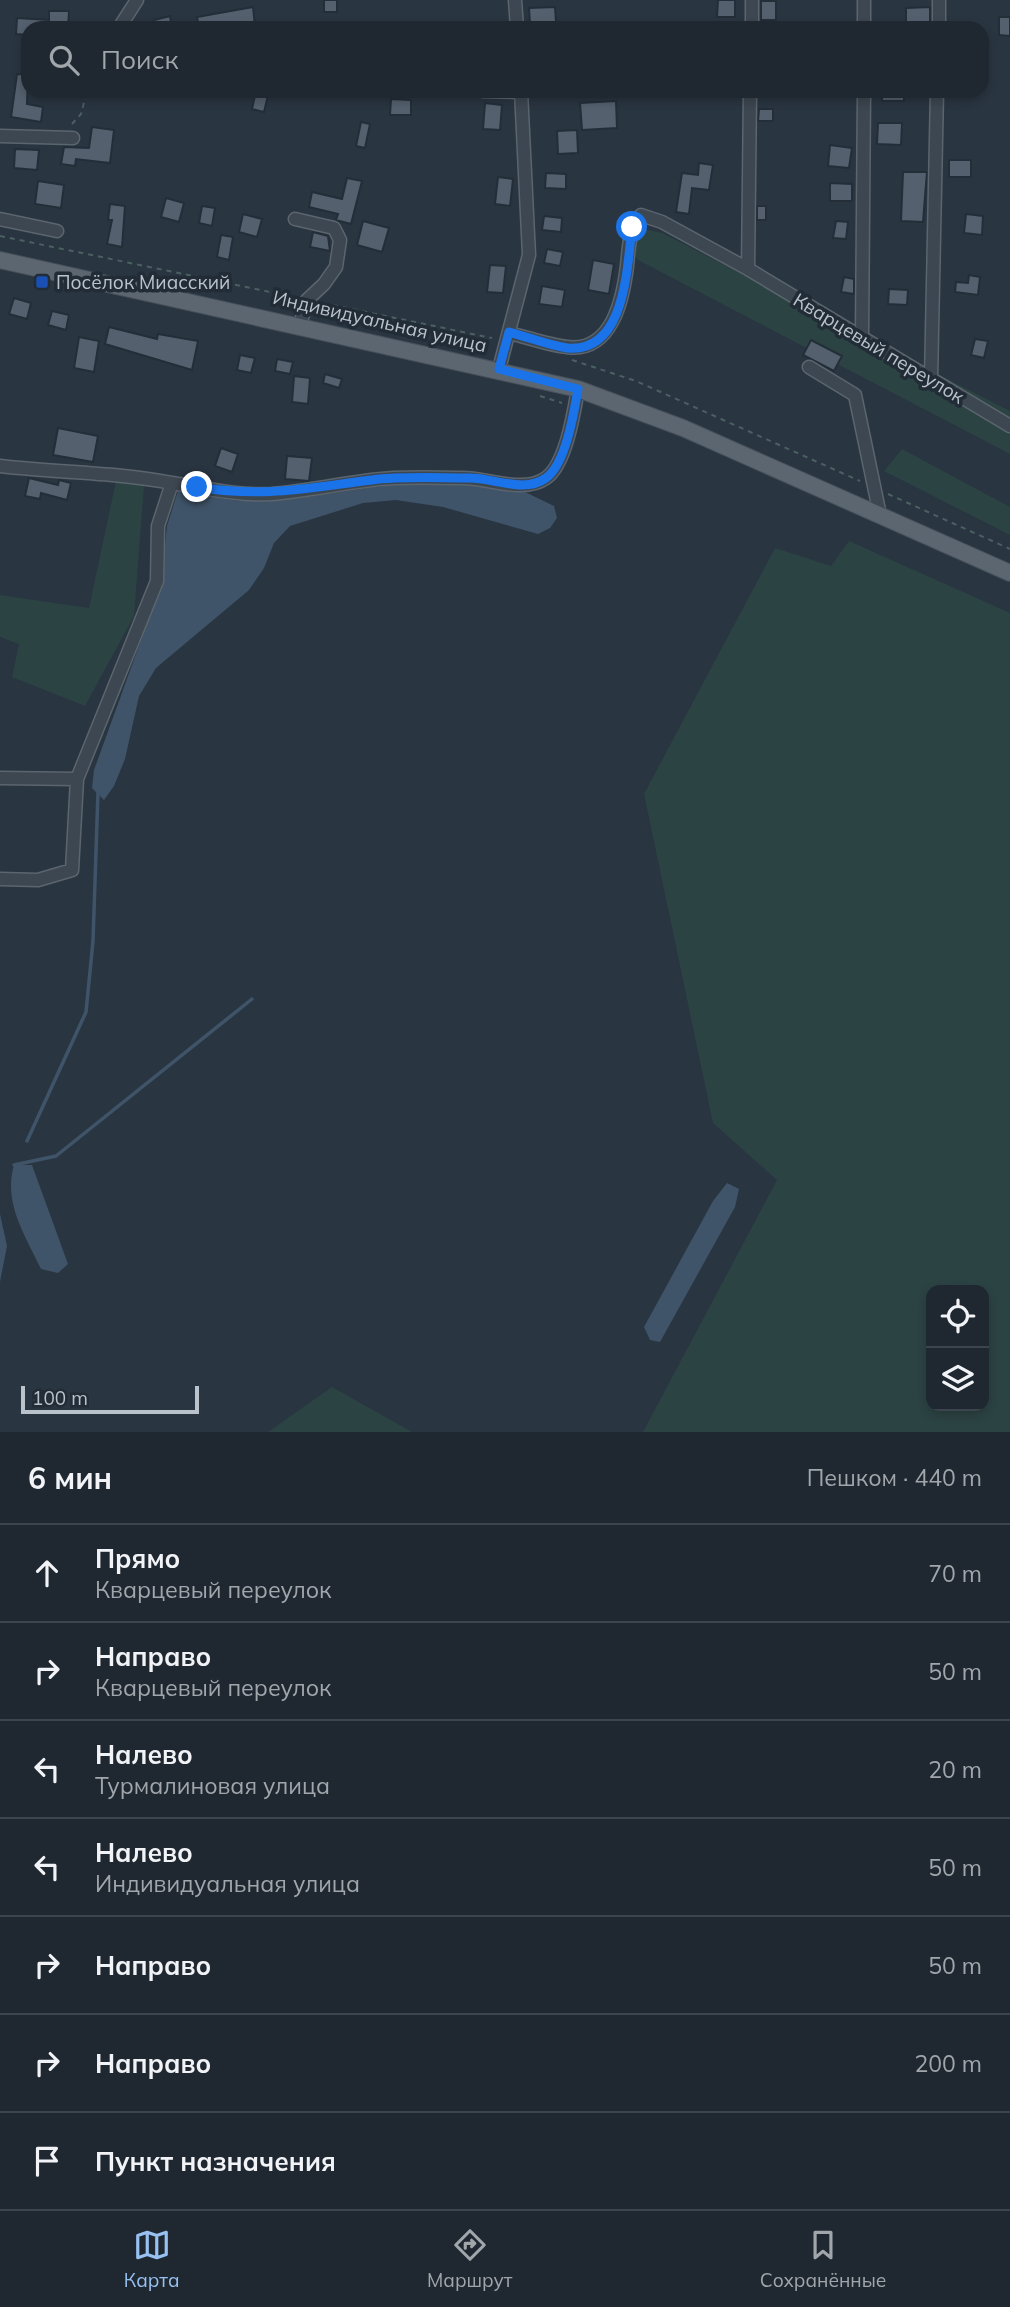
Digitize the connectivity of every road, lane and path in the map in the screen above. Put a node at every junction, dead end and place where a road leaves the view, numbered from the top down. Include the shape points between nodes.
1 (137, 0) edge
2 (515, 0) edge
3 (752, 0) edge
4 (864, 0) edge
5 (939, 0) edge
6 (124, 21) edge
7 (516, 21) edge
8 (752, 21) edge
9 (864, 21) edge
10 (939, 21) edge
11 (85, 98) edge
12 (521, 98) edge
13 (750, 98) edge
14 (864, 98) edge
15 (937, 98) edge
16 (0, 136) edge
17 (59, 137) junction
18 (73, 138) dead end
19 (0, 219) edge
20 (295, 219) dead end
21 (57, 231) dead end
22 (0, 236) edge
23 (0, 260) edge
24 (748, 269) junction
25 (307, 300) junction
26 (300, 325) junction
27 (508, 337) junction
28 (862, 338) junction
29 (564, 357) dead end
30 (809, 367) dead end
31 (499, 369) junction
32 (931, 380) junction
33 (578, 389) junction
34 (1010, 426) edge
35 (0, 466) edge
36 (172, 483) junction
37 (874, 487) junction
38 (880, 516) junction
39 (1010, 549) edge
40 (1010, 573) edge
41 (0, 778) edge
42 (78, 779) junction
43 (0, 879) edge

1 - 6 street
2 - 7 street
3 - 8 street
4 - 9 street
5 - 10 street
11 - 17 path via 81,114
12 - 27 street via 529,255
13 - 24 street
14 - 28 street
15 - 32 street
16 - 17 street
17 - 18 street
19 - 21 street
20 - 25 street via 334,228 340,240 336,267
22 - 25 path
23 - 26 main road, Индивидуальная улица
24 - 27 street, Кварцевый переулок via 641,215 632,227 623,301 608,329 590,345 569,348
24 - 28 street, Кварцевый переулок
25 - 26 street
25 - 27 path
26 - 31 main road, Индивидуальная улица
27 - 31 street
28 - 32 street, Кварцевый переулок
29 - 37 path via 636,382
30 - 37 street via 855,395
31 - 33 main road, Индивидуальная улица
32 - 34 street, Кварцевый переулок
33 - 36 street via 562,455 548,477 534,484 416,478 271,494
33 - 38 main road, Индивидуальная улица via 683,428
35 - 36 street via 68,474 119,473
36 - 42 street via 158,526 157,581
37 - 38 street
37 - 39 path
38 - 40 main road, Индивидуальная улица
41 - 42 street
42 - 43 street via 72,870 38,880

